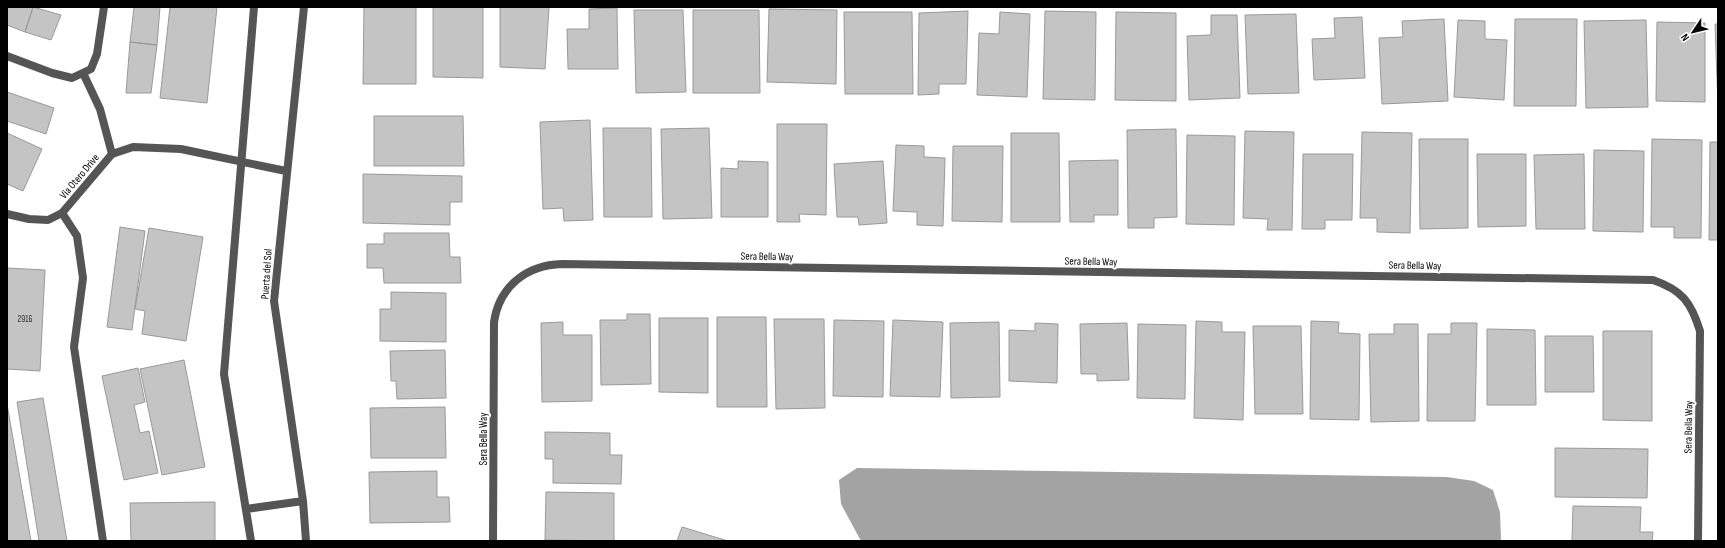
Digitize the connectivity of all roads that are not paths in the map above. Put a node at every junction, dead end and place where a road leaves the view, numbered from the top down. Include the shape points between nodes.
1 (104, 7) edge
2 (254, 7) edge
3 (304, 7) edge
4 (7, 56) edge
5 (84, 73) junction
6 (112, 154) junction
7 (242, 162) junction
8 (286, 171) junction
9 (62, 213) junction
10 (7, 214) edge
11 (303, 501) junction
12 (246, 509) junction
13 (103, 541) edge
14 (250, 541) edge
15 (306, 541) edge
16 (493, 541) edge
17 (1698, 541) edge

1 - 5 street via 97,54 91,69
2 - 7 street
3 - 8 street, Puerta del Sol
4 - 5 street via 72,78
5 - 6 street via 100,109
6 - 7 street, Via Otero Drive via 133,148 181,149
6 - 9 street, Via Otero Drive
7 - 8 street, Via Otero Drive
7 - 12 street via 224,374
8 - 11 street, Puerta del Sol via 274,301
9 - 10 street, Via Otero Drive via 48,220
9 - 13 street via 77,236 83,278 74,347
11 - 12 street
11 - 15 street, Puerta del Sol
12 - 14 street
16 - 17 street, Sera Bella Way via 496,310 505,292 519,278 539,267 562,264 1653,280 1675,289 1683,296 1691,307 1700,331

